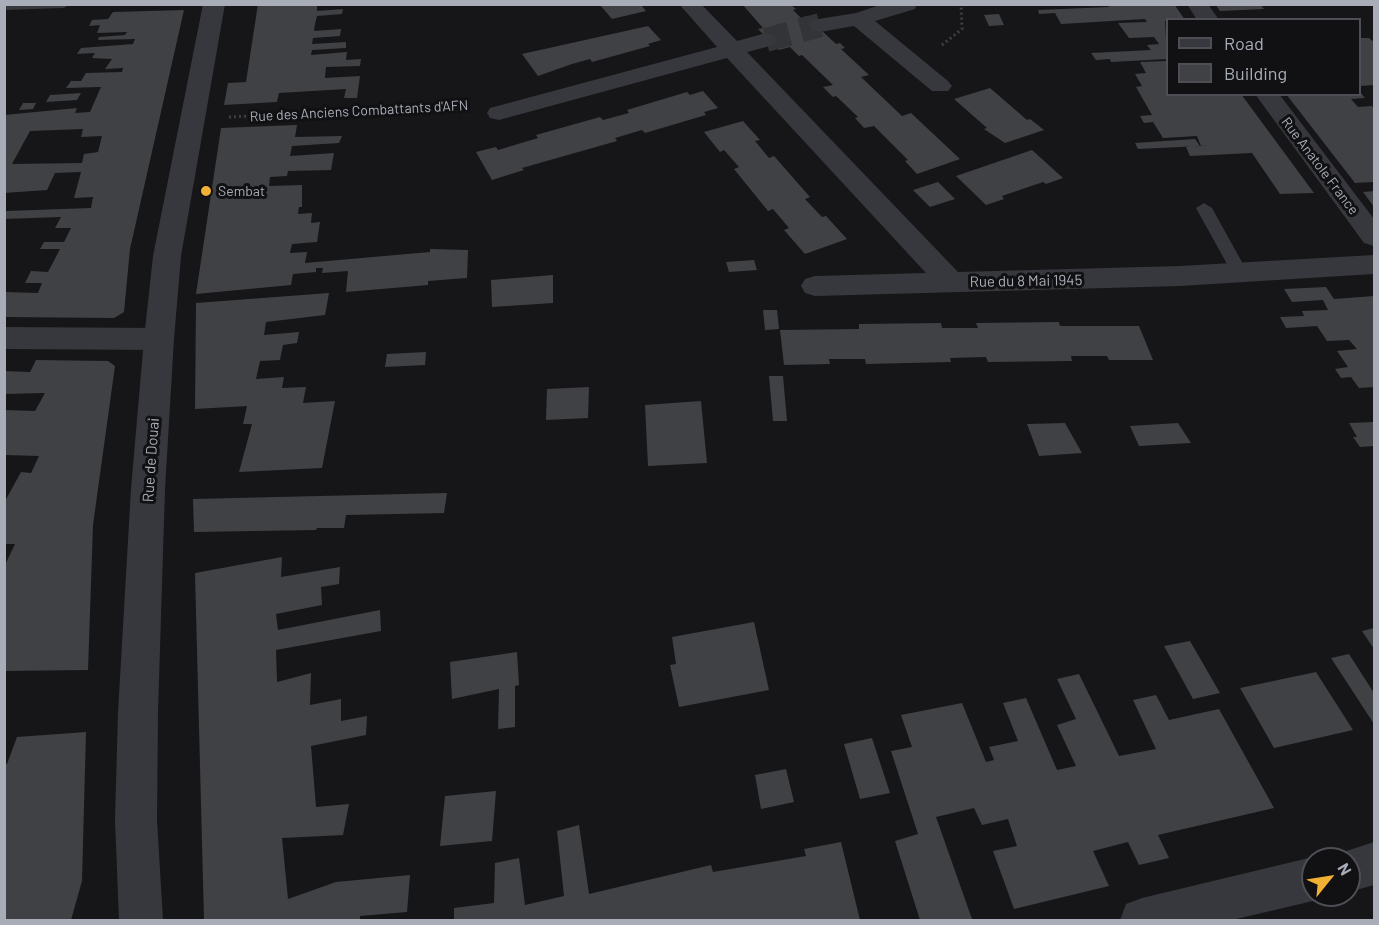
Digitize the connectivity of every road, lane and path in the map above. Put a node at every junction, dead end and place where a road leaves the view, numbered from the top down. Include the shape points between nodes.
1 (64, 4) edge
2 (214, 4) edge
3 (688, 4) edge
4 (808, 4) edge
5 (907, 4) edge
6 (961, 4) edge
7 (1197, 4) edge
8 (4, 6) edge
9 (1207, 18) edge
10 (859, 19) junction
11 (766, 40) tunnel mouth
12 (731, 50) junction
13 (920, 69) junction
14 (940, 86) dead end
15 (1268, 96) edge
16 (499, 113) joint
17 (192, 119) junction
18 (1204, 208) dead end
19 (1374, 237) edge
20 (1374, 265) edge
21 (1240, 273) junction
22 (951, 282) junction
23 (816, 286) dead end
24 (4, 338) edge
25 (159, 339) junction
26 (1301, 882) edge
27 (141, 921) edge
28 (1142, 921) edge

1 - 8 lane
2 - 17 street, Rue de Douai
3 - 12 street, Rue du 8 Mai 1945
4 - 10 street via 824,24
5 - 10 street
6 - 13 path via 962,29
7 - 9 street
10 - 13 street
11 - 12 street
12 - 16 street
12 - 22 street, Rue du 8 Mai 1945
13 - 14 street
15 - 19 street, Rue Anatole France
16 - 17 path, Rue des Anciens Combattants d'AFN via 483,105
17 - 25 street, Rue de Douai via 167,256
18 - 21 lane
20 - 21 street, Rue du 8 Mai 1945
21 - 22 street, Rue du 8 Mai 1945
22 - 23 street
24 - 25 street
25 - 27 street, Rue de Douai via 138,712 136,820
26 - 28 street

